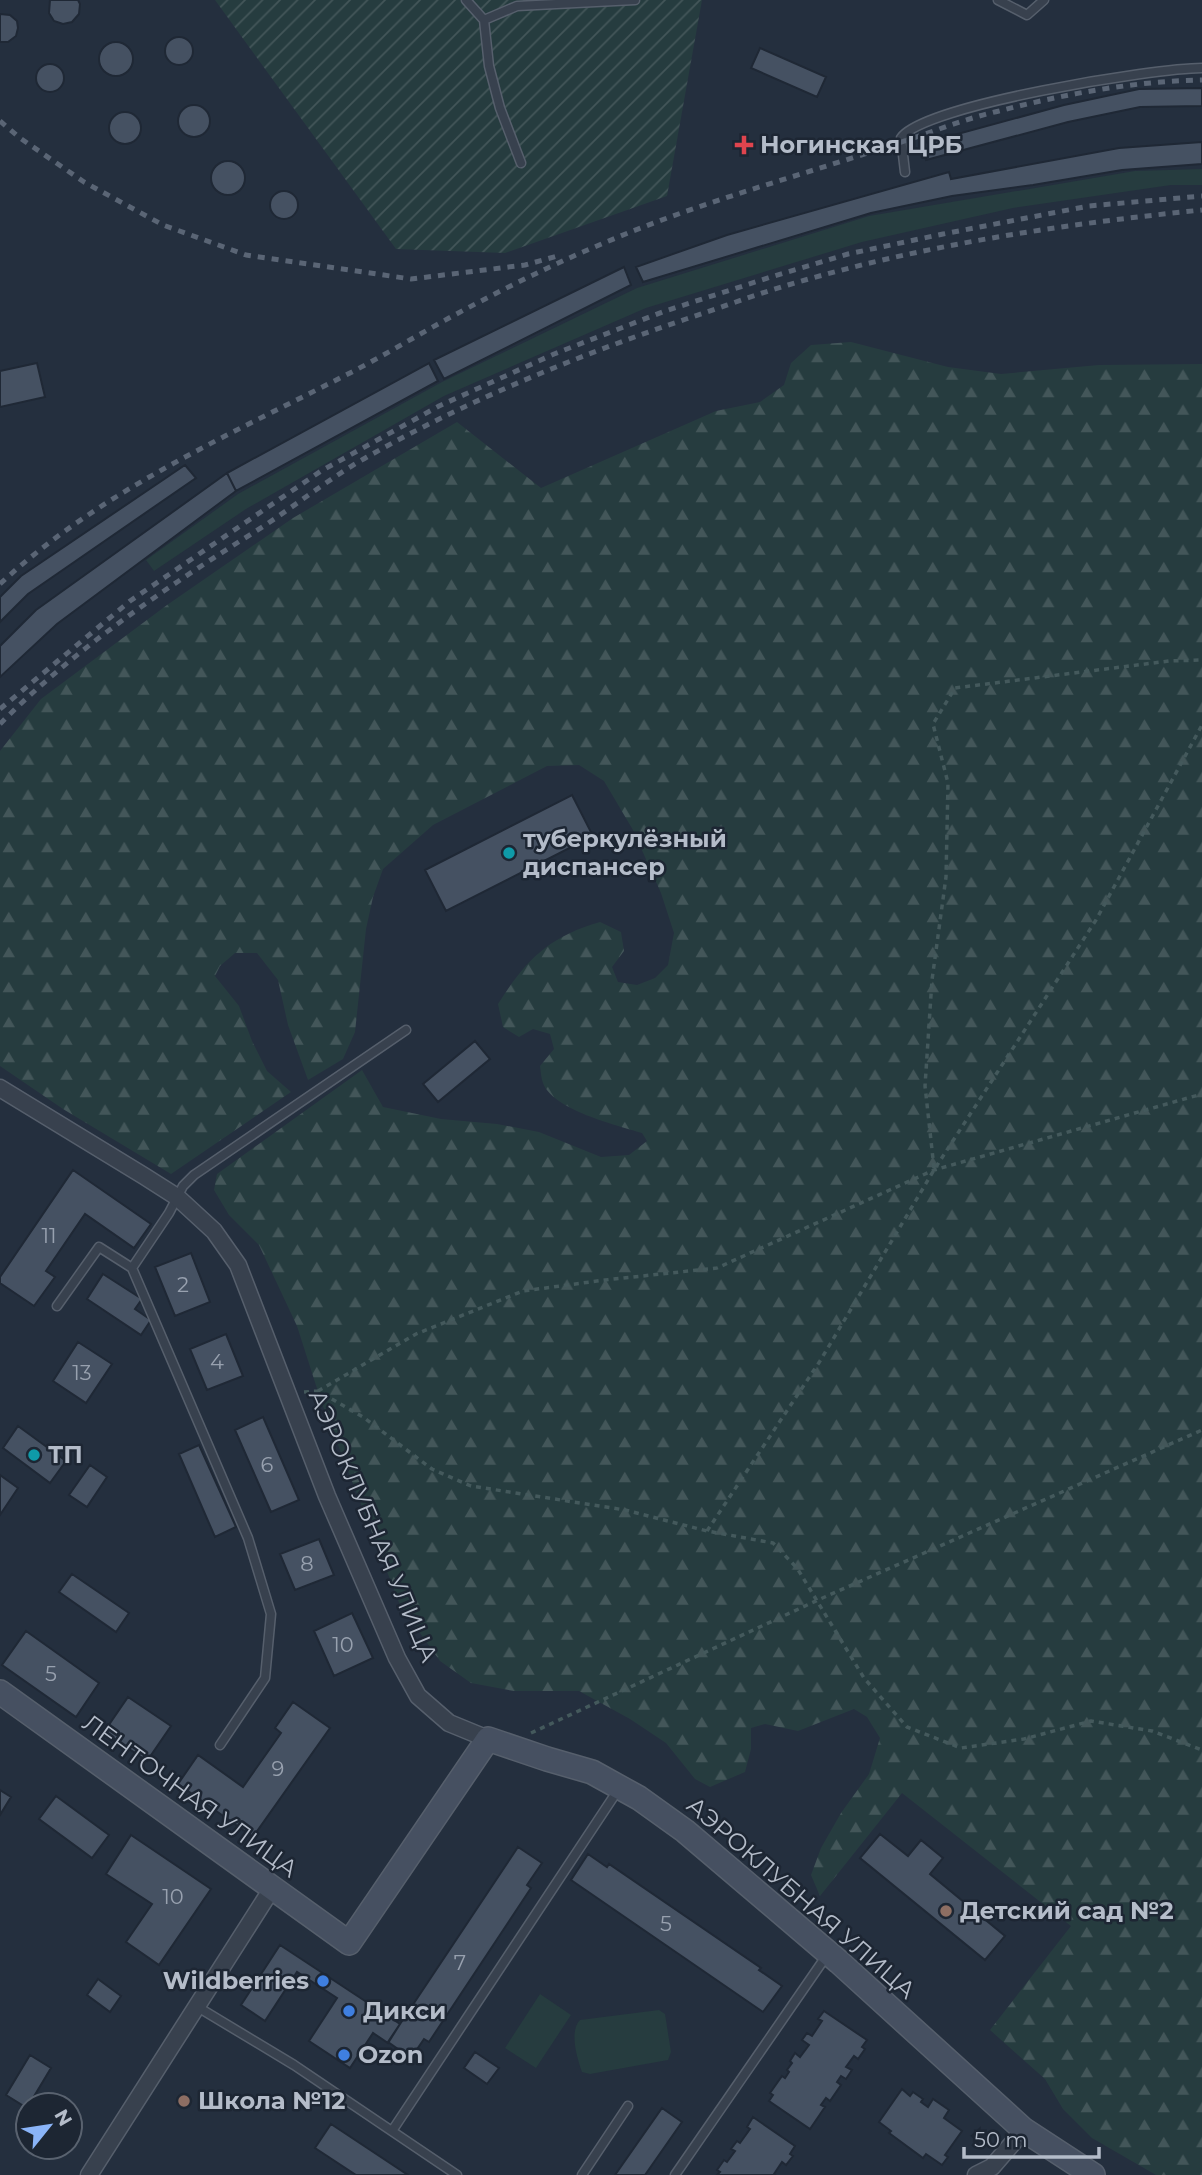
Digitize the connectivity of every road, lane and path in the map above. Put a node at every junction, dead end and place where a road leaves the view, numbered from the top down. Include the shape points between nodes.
1 (466, 0) edge
2 (635, 0) edge
3 (998, 0) edge
4 (1044, 0) edge
5 (484, 20) junction
6 (1202, 68) edge
7 (522, 163) dead end
8 (905, 172) dead end
9 (1202, 660) edge
10 (1202, 725) edge
11 (407, 1030) dead end
12 (0, 1088) edge
13 (1202, 1094) edge
14 (934, 1170) junction
15 (177, 1198) junction
16 (132, 1268) junction
17 (57, 1306) dead end
18 (318, 1391) junction
19 (288, 1394) junction
20 (1202, 1430) edge
21 (707, 1531) junction
22 (818, 1600) junction
23 (0, 1692) edge
24 (495, 1741) junction
25 (220, 1745) dead end
26 (1202, 1750) edge
27 (620, 1787) junction
28 (274, 1887) junction
29 (829, 1953) junction
30 (196, 2006) junction
31 (628, 2106) dead end
32 (1024, 2130) junction
33 (392, 2131) junction
34 (89, 2175) edge
35 (457, 2175) edge
36 (582, 2175) edge
37 (675, 2175) edge
38 (976, 2175) edge
39 (1093, 2175) edge

1 - 5 lane
2 - 5 lane via 517,6
3 - 4 lane via 1027,15
5 - 7 lane via 500,108
6 - 8 lane via 1093,80 974,107 921,125 901,138
9 - 14 path via 955,688 933,724 948,783 946,877 932,980 925,1086
10 - 14 path via 1096,919
11 - 15 lane via 194,1175
12 - 15 street, АЭРОКЛУБНАЯ УЛИЦА
13 - 14 path
14 - 18 path via 717,1268 523,1292 416,1334
14 - 21 path via 820,1362
15 - 16 lane
15 - 19 street, АЭРОКЛУБНАЯ УЛИЦА via 214,1231 238,1265
16 - 17 lane via 99,1247
16 - 25 lane via 248,1538 271,1614 265,1678
18 - 19 path
18 - 21 path via 363,1417 432,1469 471,1486 625,1510
19 - 24 street, АЭРОКЛУБНАЯ УЛИЦА via 327,1496 418,1696 449,1723
20 - 22 path
21 - 22 path via 773,1543 797,1567
22 - 24 path
22 - 26 path via 864,1678 907,1727 961,1748 1024,1739 1091,1721 1152,1731
23 - 28 street, ЛЕНТОЧНАЯ УЛИЦА
24 - 27 street, АЭРОКЛУБНАЯ УЛИЦА via 592,1772
24 - 28 street, ЛЕНТОЧНАЯ УЛИЦА via 349,1943
27 - 29 street, АЭРОКЛУБНАЯ УЛИЦА via 685,1831
27 - 33 lane
28 - 30 street
29 - 32 street, АЭРОКЛУБНАЯ УЛИЦА
29 - 37 lane
30 - 33 lane
30 - 34 street
31 - 36 lane
32 - 38 street via 992,2167
32 - 39 street, АЭРОКЛУБНАЯ УЛИЦА
33 - 35 lane

